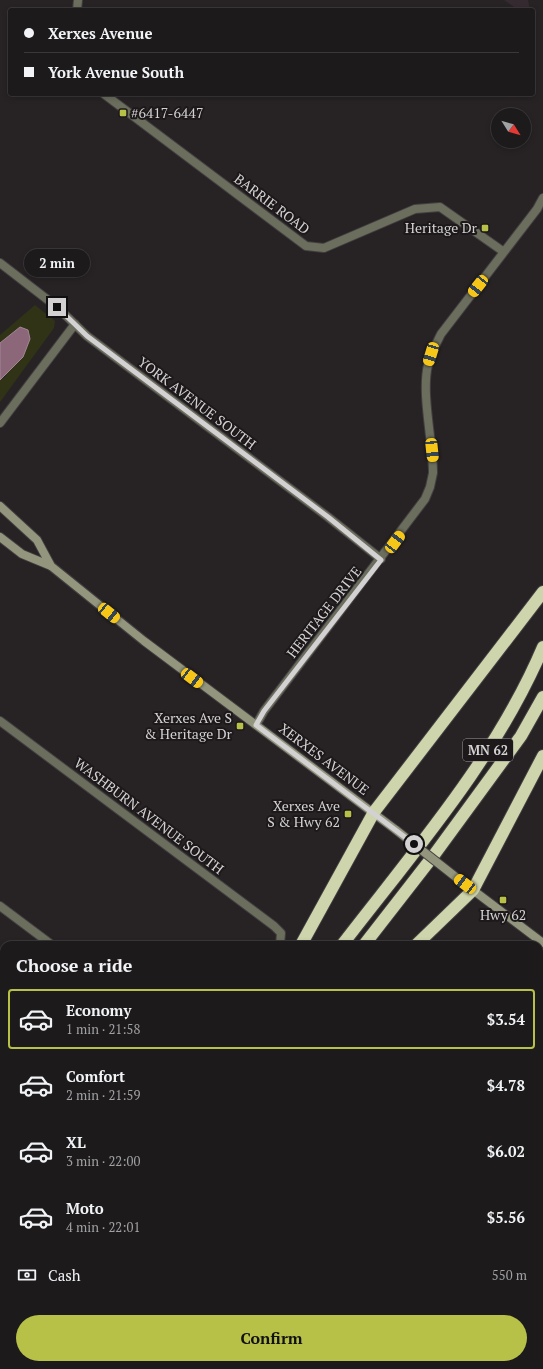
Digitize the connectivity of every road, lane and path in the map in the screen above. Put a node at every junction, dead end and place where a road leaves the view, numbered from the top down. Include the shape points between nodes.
1 (107, 96) edge
2 (543, 198) edge
3 (504, 252) junction
4 (0, 263) edge
5 (75, 324) junction
6 (0, 423) edge
7 (0, 506) edge
8 (0, 537) edge
9 (381, 560) junction
10 (51, 566) junction
11 (543, 592) edge
12 (543, 647) edge
13 (543, 697) edge
14 (0, 721) edge
15 (256, 725) junction
16 (543, 756) edge
17 (374, 812) junction
18 (473, 890) junction
19 (0, 906) edge
20 (47, 941) edge
21 (280, 941) edge
22 (303, 941) edge
23 (345, 941) edge
24 (367, 941) edge
25 (420, 941) edge
26 (540, 941) edge

1 - 3 street, BARRIE ROAD via 306,246 324,248 415,209 440,207
2 - 3 street, HERITAGE DRIVE via 538,209
3 - 9 street, HERITAGE DRIVE via 441,334 433,349 426,384 433,459 430,487 417,512
4 - 5 street, YORK AVENUE SOUTH
5 - 6 street
5 - 9 street, YORK AVENUE SOUTH via 87,336 328,517
7 - 10 street, XERXES AVENUE via 37,540
8 - 10 street, XERXES AVENUE via 22,554
9 - 15 street, HERITAGE DRIVE via 268,705
10 - 15 street, XERXES AVENUE via 144,641
11 - 17 highway
12 - 23 highway, MN 62 via 518,700 494,742 466,783
13 - 24 highway, MN 62 via 516,742 434,855
14 - 21 street, WASHBURN AVENUE SOUTH via 274,926 281,933
15 - 17 street, XERXES AVENUE
16 - 18 highway
17 - 18 street, XERXES AVENUE, bridge
17 - 22 highway
18 - 25 highway
18 - 26 street, XERXES AVENUE
19 - 20 street

